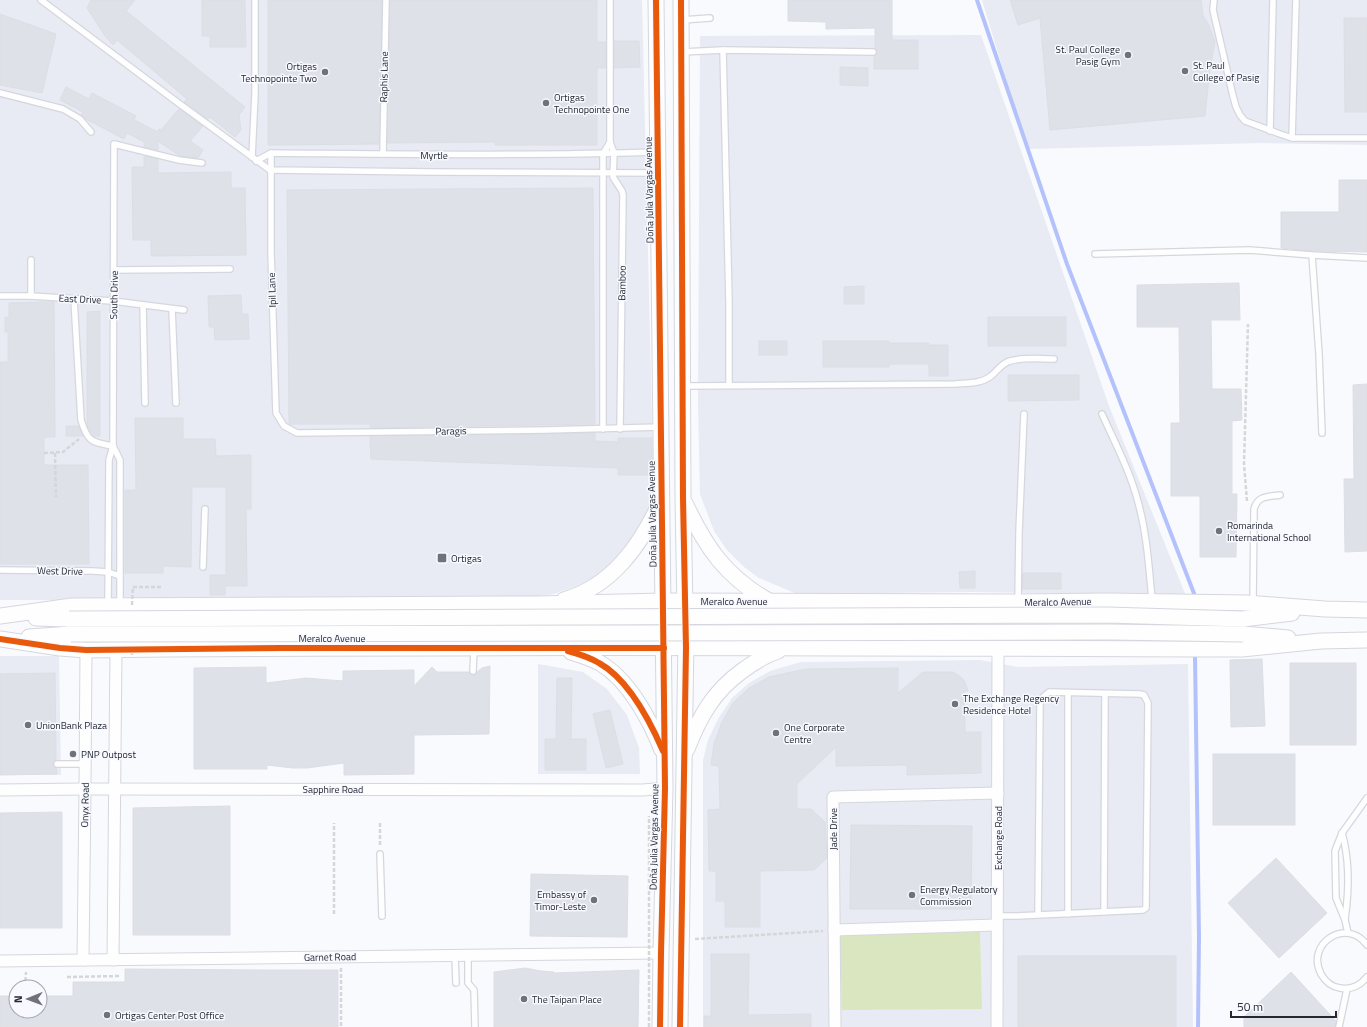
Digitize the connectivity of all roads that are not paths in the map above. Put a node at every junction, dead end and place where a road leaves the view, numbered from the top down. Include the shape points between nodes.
1 (41, 0) edge
2 (255, 0) edge
3 (386, 0) edge
4 (610, 0) edge
5 (656, 0) edge
6 (681, 0) edge
7 (1214, 0) edge
8 (1273, 0) edge
9 (1296, 0) edge
10 (710, 18) dead end
11 (682, 20) junction
12 (723, 50) junction
13 (682, 52) junction
14 (873, 52) dead end
15 (0, 93) edge
16 (1270, 131) junction
17 (92, 132) dead end
18 (1292, 138) junction
19 (1367, 138) edge
20 (610, 142) junction
21 (658, 151) junction
22 (271, 152) junction
23 (614, 153) junction
24 (383, 154) junction
25 (603, 154) junction
26 (254, 159) junction
27 (202, 163) dead end
28 (270, 170) junction
29 (603, 172) junction
30 (613, 172) junction
31 (659, 173) junction
32 (1095, 254) dead end
33 (1312, 255) junction
34 (1367, 258) edge
35 (32, 260) dead end
36 (230, 269) dead end
37 (114, 270) junction
38 (0, 296) edge
39 (31, 296) junction
40 (74, 299) junction
41 (113, 301) junction
42 (143, 305) junction
43 (172, 309) junction
44 (184, 310) dead end
45 (1054, 359) dead end
46 (729, 385) junction
47 (683, 386) junction
48 (146, 403) dead end
49 (176, 403) dead end
50 (1024, 414) dead end
51 (1102, 414) dead end
52 (284, 426) joint
53 (661, 427) junction
54 (603, 429) junction
55 (620, 429) junction
56 (1322, 433) dead end
57 (113, 446) junction
58 (1280, 495) dead end
59 (683, 498) junction
60 (662, 500) junction
61 (205, 509) dead end
62 (203, 567) dead end
63 (0, 570) edge
64 (108, 572) junction
65 (120, 576) junction
66 (662, 601) junction
67 (685, 601) junction
68 (844, 601) junction
69 (775, 602) junction
70 (1018, 602) junction
71 (1152, 602) junction
72 (542, 604) junction
73 (570, 604) junction
74 (1253, 604) junction
75 (114, 606) junction
76 (1325, 609) junction
77 (1367, 610) edge
78 (0, 617) edge
79 (663, 620) junction
80 (686, 620) junction
81 (1243, 626) junction
82 (0, 638) edge
83 (1367, 640) edge
84 (1321, 641) junction
85 (474, 648) junction
86 (547, 648) junction
87 (664, 648) junction
88 (686, 648) junction
89 (784, 649) junction
90 (844, 649) junction
91 (998, 649) junction
92 (86, 650) junction
93 (116, 650) junction
94 (473, 671) dead end
95 (1068, 693) junction
96 (1106, 694) junction
97 (664, 756) junction
98 (684, 757) junction
99 (57, 764) dead end
100 (86, 764) junction
101 (665, 788) junction
102 (86, 789) junction
103 (115, 789) junction
104 (0, 790) edge
105 (998, 793) junction
106 (1367, 798) edge
107 (1342, 833) junction
108 (380, 854) road end
109 (1104, 912) junction
110 (1068, 914) junction
111 (1038, 915) junction
112 (382, 916) dead end
113 (997, 920) junction
114 (1345, 920) junction
115 (834, 930) junction
116 (1348, 933) junction
117 (1367, 944) edge
118 (660, 953) junction
119 (455, 956) junction
120 (468, 956) junction
121 (83, 960) junction
122 (113, 960) junction
123 (0, 961) edge
124 (1367, 977) edge
125 (456, 984) dead end
126 (1347, 989) junction
127 (475, 1027) edge
128 (660, 1027) edge
129 (680, 1027) edge
130 (835, 1027) edge
131 (997, 1027) edge
132 (1339, 1027) edge

1 - 26 lane
2 - 26 lane
3 - 24 lane, Raphis Lane
4 - 20 lane, Bamboo
5 - 21 main road, Doña Julia Vargas Avenue
6 - 11 main road
7 - 16 lane via 1213,10 1236,107 1245,120
8 - 16 lane
9 - 18 lane
10 - 11 lane
11 - 13 main road
12 - 13 lane
12 - 14 lane
12 - 46 lane
13 - 47 main road
15 - 17 lane via 63,109 80,119
16 - 18 lane
18 - 19 lane
20 - 23 lane, Bamboo
20 - 25 lane
21 - 23 lane, Myrtle
21 - 31 main road, Doña Julia Vargas Avenue
22 - 24 lane, Myrtle
22 - 26 lane, Myrtle
22 - 28 lane, Ipil Lane
23 - 25 lane, Myrtle
23 - 30 lane, Bamboo
24 - 25 lane, Myrtle
25 - 29 lane, Bamboo
26 - 28 lane
27 - 37 lane, South Drive via 114,144
28 - 29 lane, Myrtle
28 - 52 lane, Ipil Lane via 276,413
29 - 30 lane, Myrtle
29 - 54 lane, Bamboo
30 - 31 lane, Myrtle
30 - 55 lane, Bamboo via 615,182 623,195
31 - 53 main road, Doña Julia Vargas Avenue
32 - 33 lane via 1249,250
33 - 34 lane
33 - 56 lane
35 - 39 lane
36 - 37 lane
37 - 41 lane, South Drive
38 - 39 lane, East Drive
39 - 40 lane, East Drive
40 - 41 lane, East Drive
40 - 57 lane via 81,420 85,434 93,442
41 - 42 lane, East Drive
41 - 57 lane, South Drive
42 - 43 lane, East Drive
42 - 48 lane
43 - 44 lane, East Drive
43 - 49 lane
45 - 46 lane via 1016,359 1004,363 990,376 978,382 955,384
46 - 47 lane
47 - 59 main road
50 - 70 lane
51 - 71 lane via 1123,458 1138,502 1146,544
52 - 54 lane, Paragis via 297,433
53 - 55 lane, Paragis
53 - 60 main road, Doña Julia Vargas Avenue
54 - 55 lane, Paragis
57 - 64 lane, South Drive via 109,460
57 - 65 lane, South Drive via 120,460
58 - 74 lane via 1260,498 1254,509
59 - 67 main road
59 - 69 main road via 706,543 724,567 757,594
60 - 66 main road, Doña Julia Vargas Avenue
60 - 72 main road via 637,546 612,574 586,591 566,599
61 - 62 lane
63 - 64 lane, West Drive
64 - 65 lane, West Drive
64 - 75 lane, South Drive
65 - 75 lane, South Drive
66 - 67 main road, Meralco Avenue
66 - 73 main road, Meralco Avenue
66 - 79 main road, Doña Julia Vargas Avenue
67 - 69 main road, Meralco Avenue
67 - 80 main road
68 - 69 main road, Meralco Avenue
68 - 70 main road, Meralco Avenue
68 - 90 main road via 832,616 829,629 832,639
69 - 80 main road via 774,611 758,619
70 - 71 main road, Meralco Avenue
71 - 74 main road, Meralco Avenue
72 - 73 main road, Meralco Avenue
72 - 75 main road, Meralco Avenue
72 - 86 main road via 550,607 562,618 564,626 559,640
73 - 79 main road via 577,612 592,617
74 - 76 main road, Meralco Avenue
75 - 78 main road, Meralco Avenue via 72,606
76 - 77 main road, Meralco Avenue
76 - 81 main road, Meralco Avenue
78 - 81 main road, Meralco Avenue, bridge via 69,620 1107,615
79 - 80 main road
79 - 87 main road, Doña Julia Vargas Avenue
80 - 88 main road
81 - 82 main road, Meralco Avenue, bridge via 1110,632 71,634
81 - 84 main road, Meralco Avenue
82 - 92 main road, Meralco Avenue
83 - 84 main road, Meralco Avenue
84 - 91 main road, Meralco Avenue via 1242,649
85 - 86 main road, Meralco Avenue
85 - 93 main road, Meralco Avenue
85 - 94 lane
86 - 87 main road, Meralco Avenue
86 - 97 main road via 590,658 618,678 645,715
87 - 88 main road, Meralco Avenue
87 - 97 main road, Doña Julia Vargas Avenue
88 - 89 main road, Meralco Avenue
88 - 98 main road
89 - 90 main road, Meralco Avenue
89 - 98 main road via 757,661 719,691 702,714
90 - 91 main road, Meralco Avenue
91 - 105 street, Exchange Road
92 - 93 main road, Meralco Avenue
92 - 100 street, Onyx Road
93 - 103 street
95 - 96 lane
95 - 110 lane
95 - 111 lane via 1049,692 1040,703
96 - 109 lane
96 - 109 lane via 1140,694 1144,695 1148,703 1147,906 1145,910
97 - 101 main road, Doña Julia Vargas Avenue
98 - 129 main road
99 - 100 lane
100 - 102 street, Onyx Road
101 - 103 street, Sapphire Road
101 - 118 main road, Doña Julia Vargas Avenue
102 - 103 street, Sapphire Road
102 - 104 street, Sapphire Road
102 - 121 street, Onyx Road
103 - 122 street
105 - 113 street, Exchange Road
105 - 115 street, Jade Drive via 833,797
106 - 107 lane
107 - 114 lane via 1347,853 1348,898
107 - 114 lane via 1335,851 1336,898
108 - 112 lane
109 - 110 lane
110 - 111 lane
111 - 113 lane
113 - 115 street
113 - 131 street, Exchange Road
114 - 116 lane
115 - 130 street, Jade Drive
116 - 117 lane
116 - 126 lane via 1330,937 1321,947 1317,960 1319,970 1329,984
118 - 120 street, Garnet Road
118 - 128 main road, Doña Julia Vargas Avenue
119 - 120 street, Garnet Road
119 - 122 street, Garnet Road
119 - 125 lane
120 - 127 lane via 468,984 474,990
121 - 122 street, Garnet Road
121 - 123 street, Garnet Road
124 - 126 lane via 1356,987
126 - 132 lane

